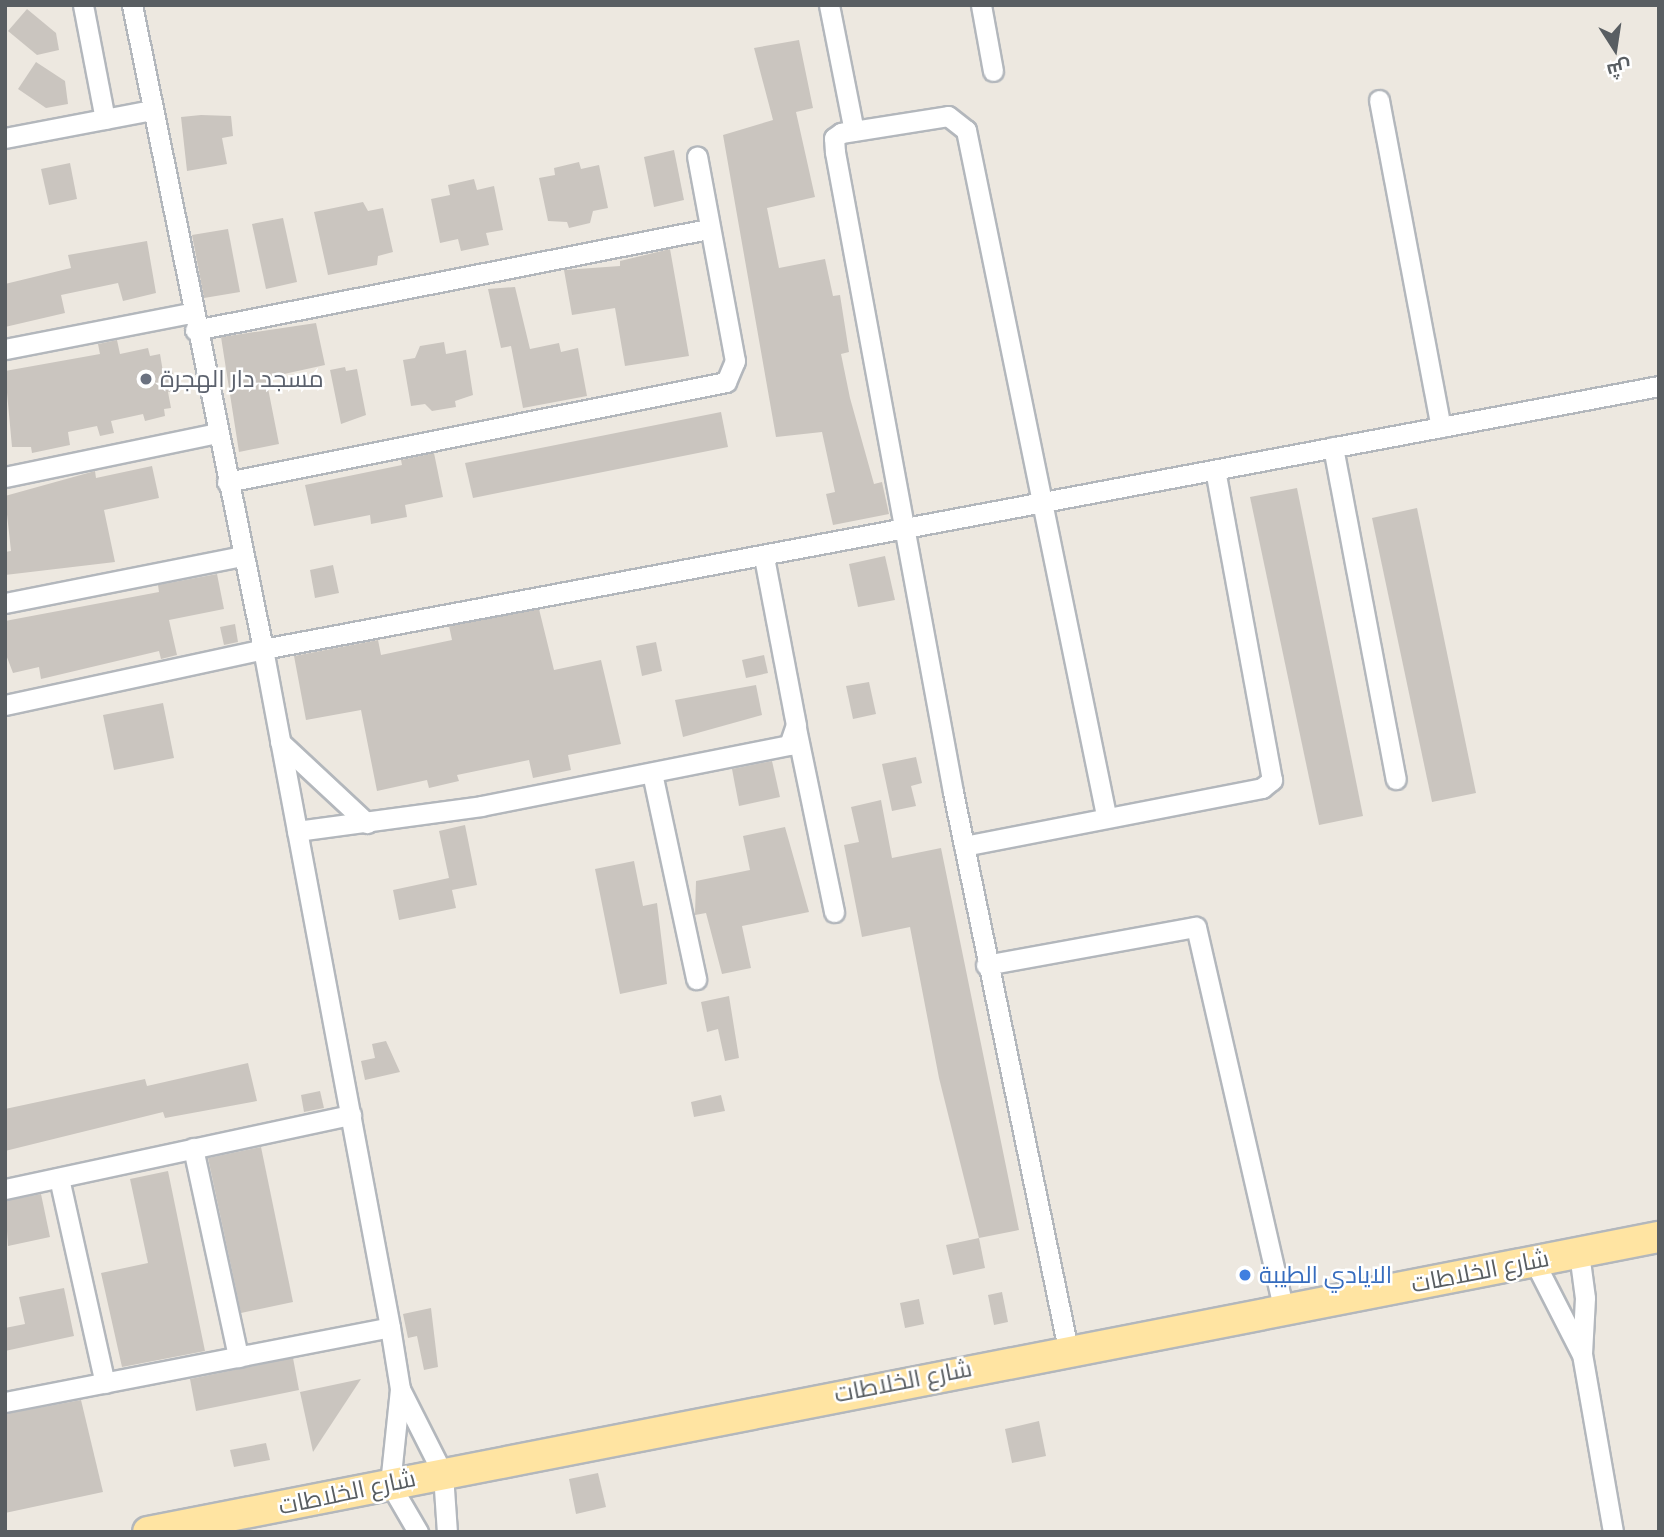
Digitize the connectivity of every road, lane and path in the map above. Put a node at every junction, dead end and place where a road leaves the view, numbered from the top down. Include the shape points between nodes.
1 (83, 5) edge
2 (132, 5) edge
3 (829, 5) edge
4 (981, 5) edge
5 (993, 71) dead end
6 (1379, 100) dead end
7 (152, 110) junction
8 (104, 119) junction
9 (854, 131) junction
10 (5, 138) edge
11 (697, 156) dead end
12 (708, 229) junction
13 (193, 321) junction
14 (5, 349) edge
15 (1659, 386) edge
16 (1441, 427) junction
17 (217, 433) junction
18 (1333, 447) junction
19 (1214, 470) junction
20 (5, 477) edge
21 (227, 482) junction
22 (1042, 503) junction
23 (906, 530) junction
24 (243, 556) junction
25 (764, 557) junction
26 (5, 603) edge
27 (262, 649) junction
28 (5, 705) edge
29 (796, 725) junction
30 (280, 742) junction
31 (652, 773) junction
32 (1396, 779) dead end
33 (1106, 816) junction
34 (367, 823) junction
35 (297, 831) junction
36 (964, 846) junction
37 (834, 912) dead end
38 (986, 965) junction
39 (696, 979) dead end
40 (351, 1115) junction
41 (193, 1148) junction
42 (60, 1178) junction
43 (5, 1189) edge
44 (1659, 1237) edge
45 (1579, 1252) junction
46 (1534, 1261) junction
47 (1283, 1307) junction
48 (390, 1326) junction
49 (1068, 1349) junction
50 (1582, 1354) junction
51 (238, 1357) junction
52 (105, 1383) junction
53 (400, 1390) junction
54 (5, 1402) edge
55 (443, 1474) junction
56 (390, 1484) junction
57 (148, 1532) edge
58 (418, 1532) edge
59 (447, 1532) edge
60 (1613, 1532) edge

1 - 8 street
2 - 7 street
3 - 9 street
4 - 5 street
6 - 16 street
7 - 8 street
7 - 13 street
8 - 10 street
9 - 22 street via 935,117 962,122
9 - 23 street via 836,135 834,147
11 - 12 street
12 - 13 street
12 - 21 street via 735,361 726,382
13 - 14 street
13 - 17 street
15 - 16 street
16 - 18 street
17 - 20 street
17 - 21 street
18 - 19 street
18 - 32 street
19 - 22 street
19 - 33 street via 1272,780 1262,788
21 - 24 street
22 - 23 street
22 - 33 street
23 - 25 street
23 - 36 street
24 - 26 street
24 - 27 street
25 - 27 street
25 - 29 street
27 - 28 street
27 - 30 street
29 - 31 street via 794,741 781,748
29 - 37 street
30 - 34 street
30 - 35 street
31 - 34 street
31 - 39 street
33 - 36 street
34 - 35 street
35 - 40 street
36 - 38 street
38 - 47 street via 1196,927
38 - 49 street
40 - 41 street
40 - 48 street
41 - 42 street
41 - 51 street
42 - 43 street
42 - 52 street
44 - 45 main road, شارع الخلاطات
45 - 46 main road, شارع الخلاطات
45 - 50 street via 1585,1298
46 - 47 main road, شارع الخلاطات
46 - 50 street
47 - 49 main road, شارع الخلاطات
48 - 51 street
48 - 53 street
49 - 55 main road, شارع الخلاطات
50 - 60 street
51 - 52 street
52 - 54 street
53 - 55 street
53 - 56 street
55 - 56 main road, شارع الخلاطات
55 - 59 street
56 - 57 main road, شارع الخلاطات
56 - 58 street

